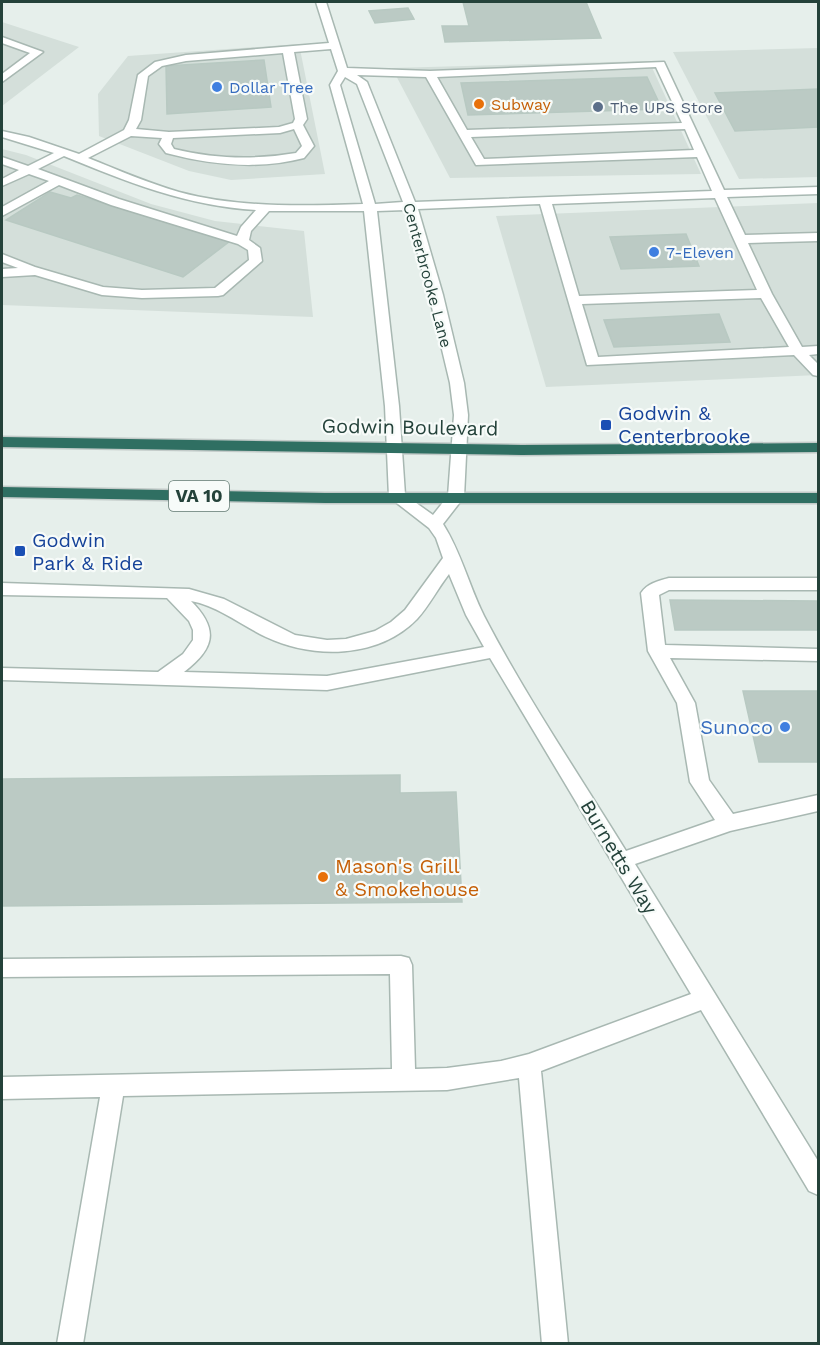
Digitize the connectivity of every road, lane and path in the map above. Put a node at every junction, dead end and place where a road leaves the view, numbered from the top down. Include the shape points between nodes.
1 (324, 2) edge
2 (2, 40) edge
3 (335, 46) junction
4 (288, 50) junction
5 (343, 71) junction
6 (430, 74) junction
7 (2, 79) edge
8 (297, 125) junction
9 (688, 126) junction
10 (129, 132) junction
11 (2, 134) edge
12 (463, 134) junction
13 (170, 135) junction
14 (64, 152) junction
15 (701, 153) junction
16 (78, 159) junction
17 (2, 160) edge
18 (31, 169) junction
19 (58, 181) junction
20 (2, 183) edge
21 (819, 190) edge
22 (721, 194) junction
23 (545, 200) junction
24 (410, 204) junction
25 (370, 206) junction
26 (265, 208) junction
27 (2, 212) edge
28 (819, 237) edge
29 (742, 239) junction
30 (242, 241) junction
31 (2, 258) edge
32 (36, 271) junction
33 (2, 273) edge
34 (765, 294) junction
35 (574, 300) junction
36 (819, 350) edge
37 (798, 351) junction
38 (819, 372) edge
39 (2, 442) edge
40 (395, 448) junction
41 (819, 448) edge
42 (458, 449) junction
43 (2, 492) edge
44 (397, 497) junction
45 (456, 497) junction
46 (819, 498) edge
47 (435, 524) junction
48 (450, 559) junction
49 (819, 584) edge
50 (2, 589) edge
51 (172, 593) junction
52 (494, 651) junction
53 (657, 651) junction
54 (819, 654) edge
55 (2, 674) edge
56 (160, 679) junction
57 (819, 803) edge
58 (728, 823) junction
59 (621, 861) junction
60 (2, 968) edge
61 (705, 999) junction
62 (529, 1065) junction
63 (404, 1080) junction
64 (113, 1086) junction
65 (2, 1088) edge
66 (819, 1183) edge
67 (70, 1344) edge
68 (555, 1344) edge

1 - 3 street
2 - 7 street via 38,52
3 - 4 street
3 - 5 street
4 - 8 street via 301,119
4 - 10 street via 186,58 159,64 143,75
5 - 6 street
5 - 24 street, Centerbrooke Lane via 362,82
5 - 25 street via 335,85
6 - 9 street via 660,64
6 - 12 street
8 - 13 street via 280,130
8 - 13 street via 308,146 300,156 280,160 220,163 191,157 170,151 165,144
9 - 12 street
9 - 15 street
10 - 13 street
10 - 16 street
11 - 14 street
12 - 15 street via 480,163
14 - 16 street
14 - 18 street
15 - 22 street
16 - 26 street via 177,195
17 - 18 street
18 - 19 street
18 - 20 street
19 - 27 street
19 - 30 street
21 - 22 street
22 - 23 street
22 - 29 street
23 - 24 street
23 - 35 street
24 - 25 street
24 - 42 street, Centerbrooke Lane via 457,382 461,415
25 - 26 street
25 - 40 street
26 - 30 street via 245,230
28 - 29 street
29 - 34 street
30 - 32 street via 254,248 256,261 218,292 102,291
31 - 32 street
32 - 33 street
34 - 35 street
34 - 37 street
35 - 37 street via 592,362
36 - 37 street
37 - 38 street
39 - 40 highway, Godwin Boulevard
40 - 42 highway, Godwin Boulevard
40 - 44 street
41 - 42 highway, Godwin Boulevard
42 - 45 street, Centerbrooke Lane
43 - 44 highway, VA 10
44 - 45 highway, VA 10
44 - 47 street, Burnetts Way
45 - 46 highway, VA 10
45 - 47 street
47 - 48 street, Burnetts Way
48 - 51 street via 410,615 397,626 366,641 348,644 306,645 258,626 226,606 195,595
48 - 52 street, Burnetts Way
49 - 53 street via 659,586 650,592
50 - 51 street
51 - 56 street via 195,613 202,638 193,657
52 - 56 street via 327,683
52 - 59 street, Burnetts Way
53 - 54 street
53 - 58 street via 686,703 700,782
55 - 56 street
57 - 58 street
58 - 59 street
59 - 61 street, Burnetts Way
60 - 63 street via 401,965
61 - 62 street
61 - 66 street, Burnetts Way
62 - 63 street via 447,1079
62 - 68 street
63 - 64 street
64 - 65 street
64 - 67 street

